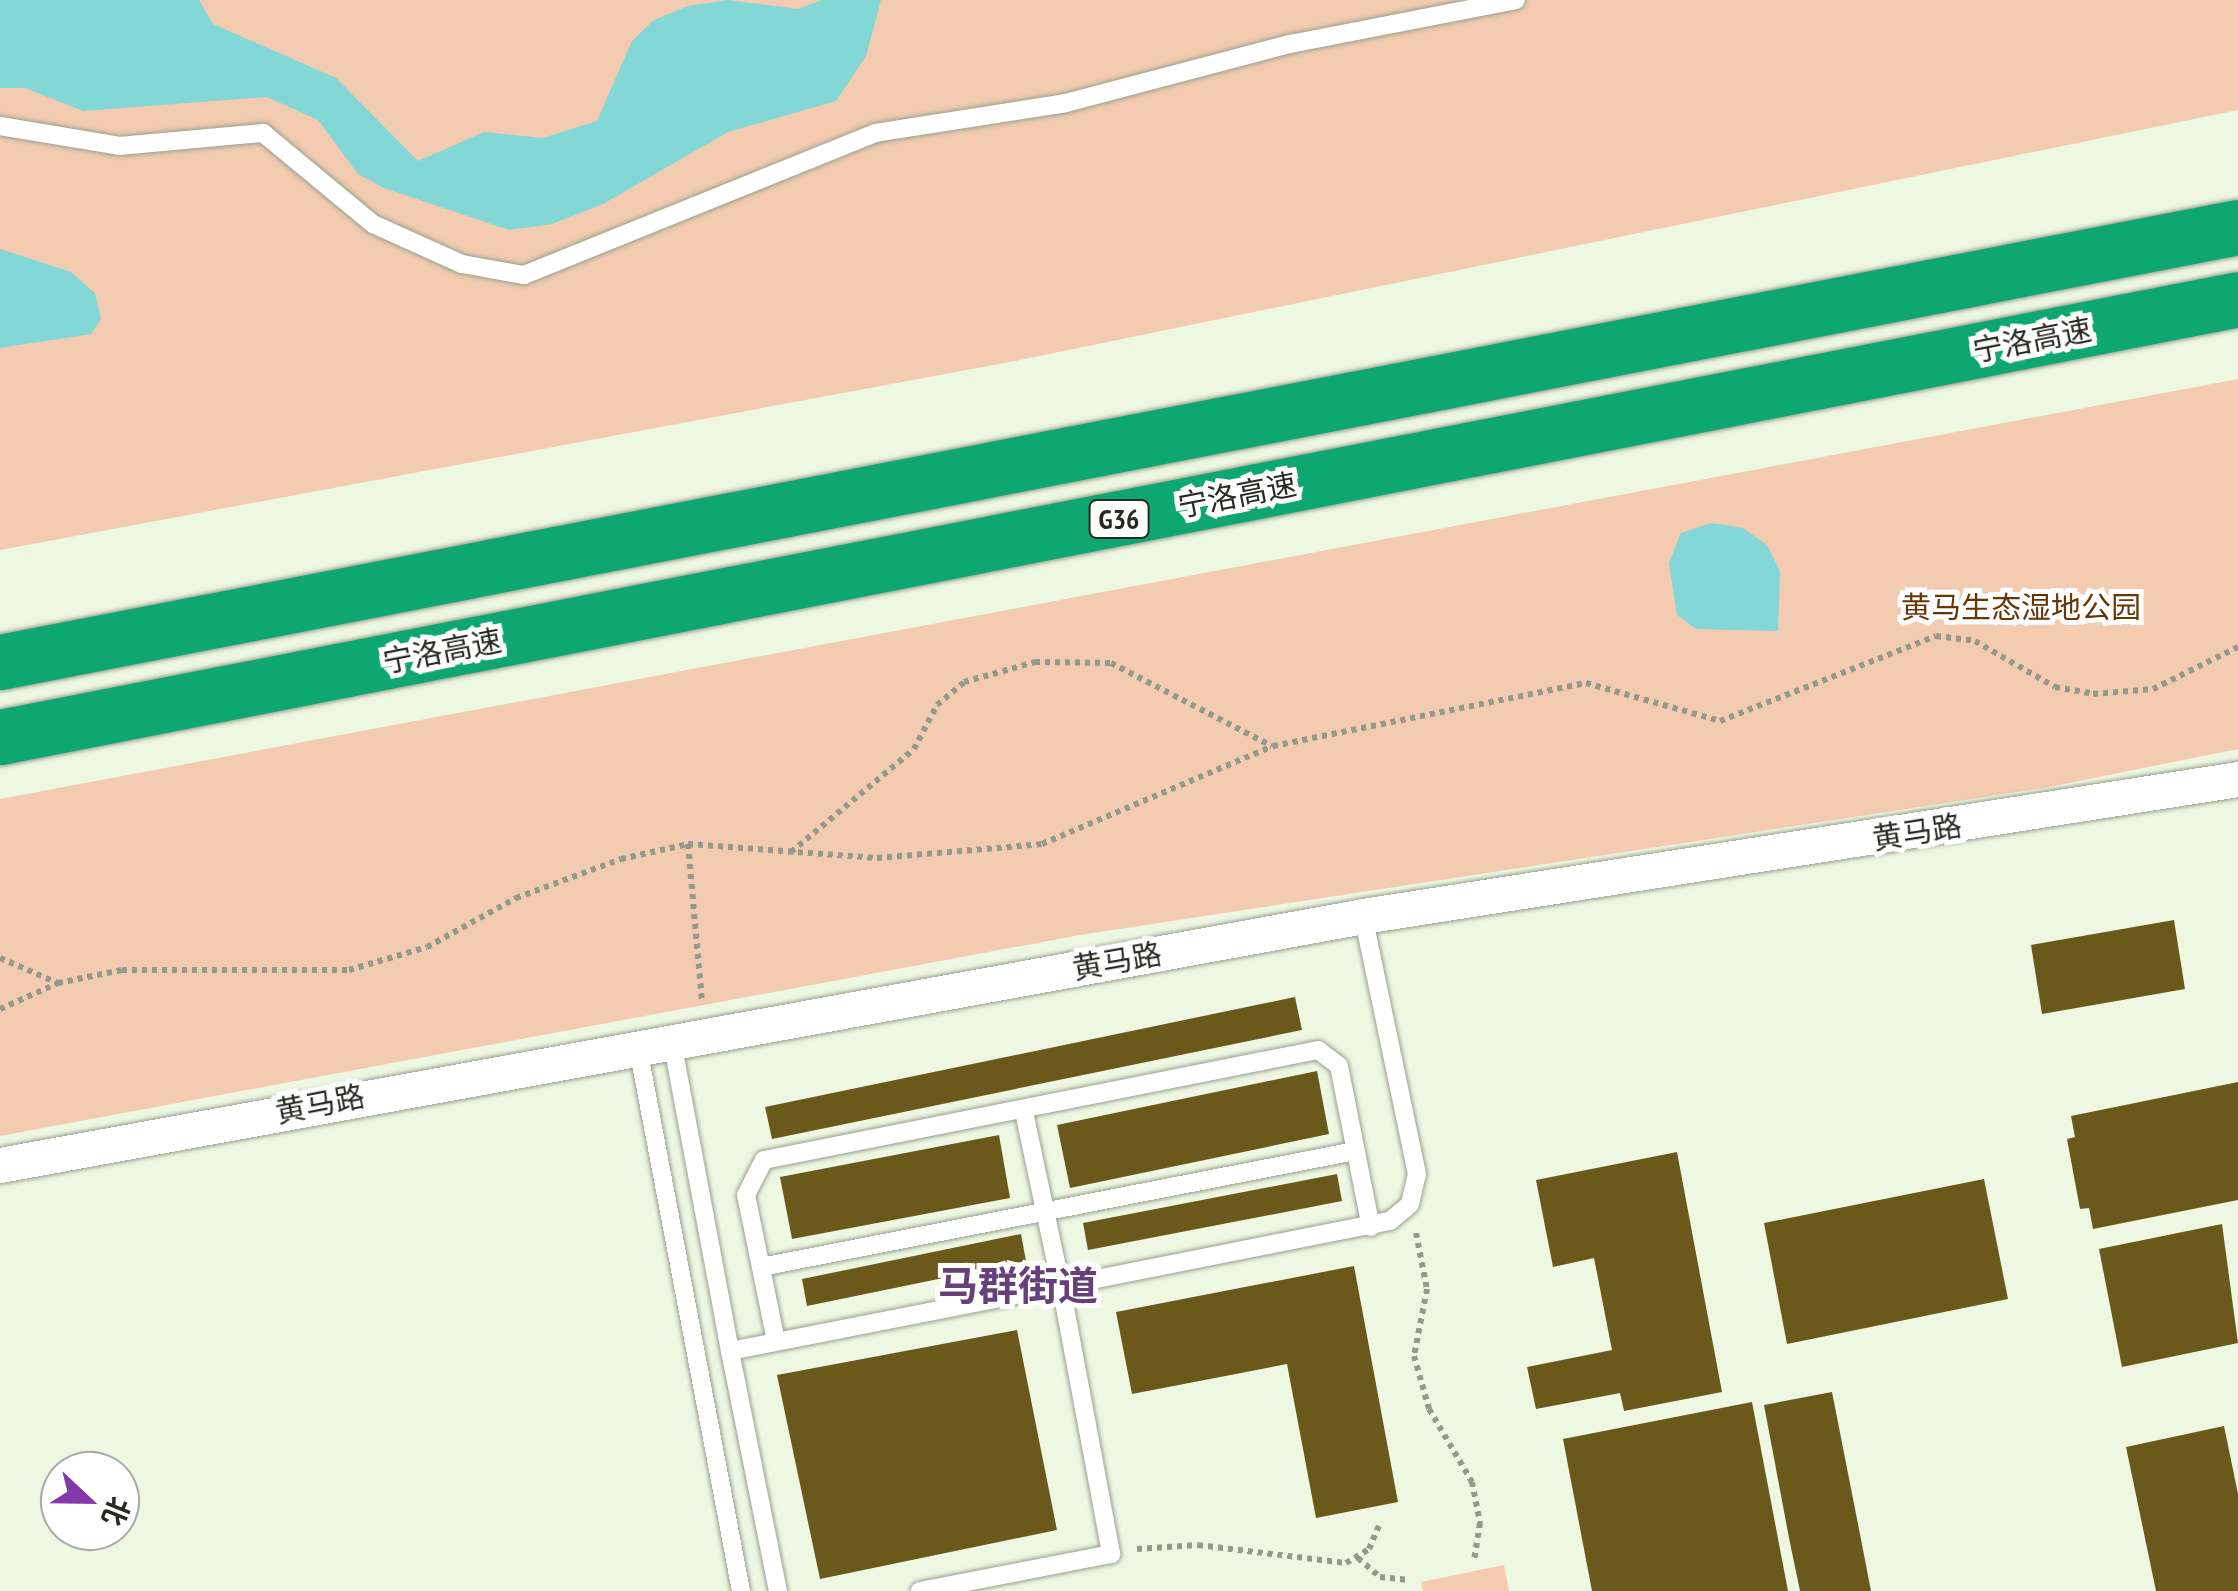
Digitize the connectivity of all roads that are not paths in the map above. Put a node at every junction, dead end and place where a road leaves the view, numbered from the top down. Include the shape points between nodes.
1 (1516, 0) edge
2 (0, 126) edge
3 (2238, 226) edge
4 (2238, 299) edge
5 (0, 662) edge
6 (0, 737) edge
7 (2238, 779) edge
8 (1363, 916) junction
9 (654, 1045) junction
10 (1024, 1112) junction
11 (1355, 1151) junction
12 (0, 1165) edge
13 (1045, 1212) junction
14 (1371, 1227) junction
15 (760, 1268) junction
16 (1061, 1286) junction
17 (776, 1342) junction
18 (730, 1350) junction
19 (741, 1591) edge
20 (778, 1591) edge
21 (920, 1591) edge

1 - 2 lane via 1290,44 1066,103 874,133 524,275 462,264 373,224 263,134 120,146
3 - 5 highway, G36
4 - 6 highway, 宁洛高速 / G36
7 - 8 street, 黄马路
8 - 9 street, 黄马路
8 - 14 lane via 1418,1174 1410,1204
9 - 12 street, 黄马路
9 - 18 lane
9 - 19 lane
10 - 11 lane via 1318,1050 1338,1066
10 - 13 lane
10 - 15 lane via 764,1160 746,1184
11 - 13 lane
11 - 14 lane
13 - 15 lane
13 - 16 lane
14 - 16 lane
15 - 17 lane
16 - 17 lane
16 - 21 lane via 1112,1554
17 - 18 lane
18 - 20 lane

